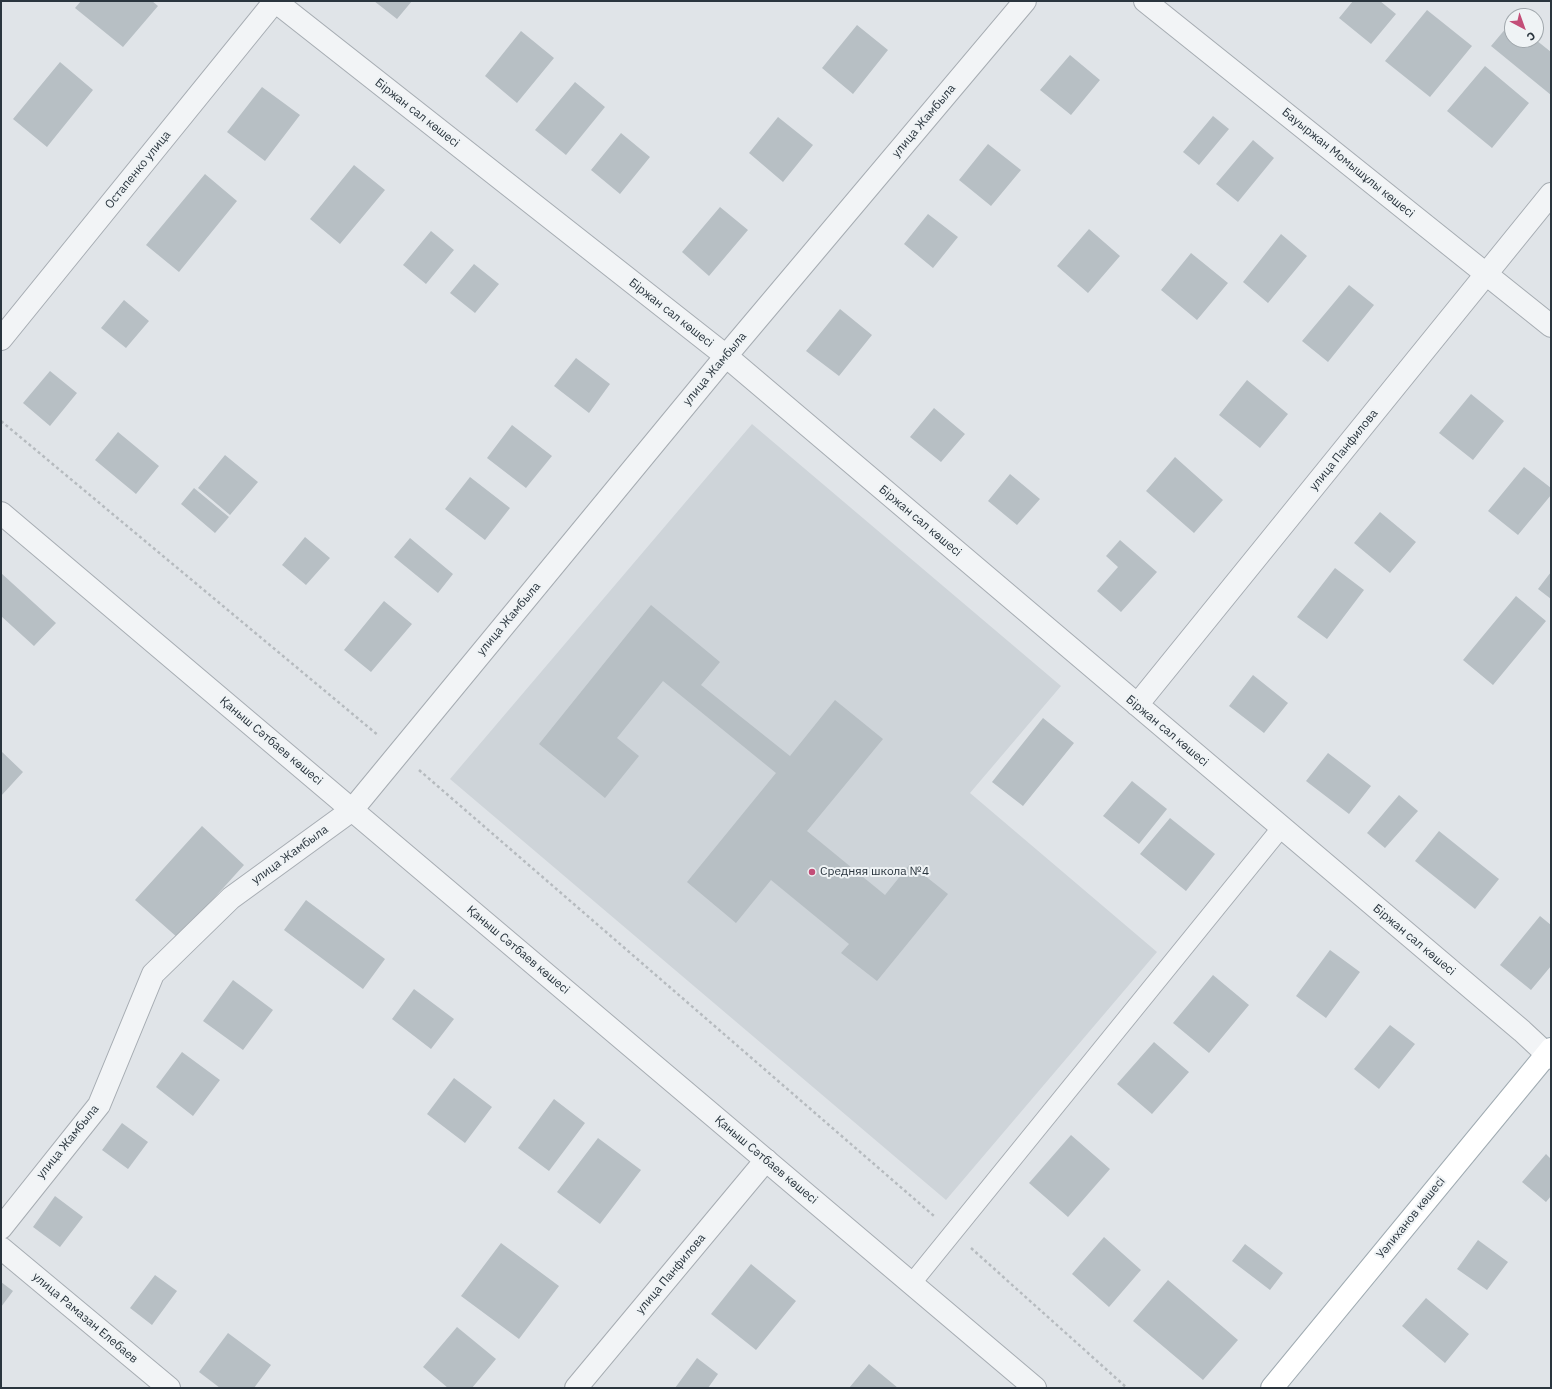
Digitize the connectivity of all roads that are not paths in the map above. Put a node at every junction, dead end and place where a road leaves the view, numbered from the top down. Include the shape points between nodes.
1 (275, 1) edge
2 (1025, 1) edge
3 (1144, 1) edge
4 (1551, 194) edge
5 (1486, 274) junction
6 (1551, 326) edge
7 (1, 339) edge
8 (726, 356) junction
9 (1, 513) edge
10 (1137, 705) junction
11 (352, 810) junction
12 (1281, 828) junction
13 (1550, 1053) edge
14 (766, 1160) junction
15 (1, 1228) edge
16 (1, 1248) edge
17 (912, 1284) junction
18 (169, 1388) edge
19 (576, 1388) edge
20 (1035, 1388) edge
21 (1272, 1388) edge

1 - 7 street, Остапенко улица
1 - 8 street, Біржан сал көшесі
2 - 8 street, улица Жамбыла
3 - 5 street, Бауыржан Момышұлы көшесі
4 - 5 street, улица Панфилова
5 - 6 street, Бауыржан Момышұлы көшесі
5 - 10 street, улица Панфилова
8 - 10 street, Біржан сал көшесі
8 - 11 street, улица Жамбыла
9 - 11 street, Қаныш Сәтбаев көшесі
10 - 12 street, Біржан сал көшесі
11 - 14 street, Қаныш Сәтбаев көшесі
11 - 15 street, улица Жамбыла via 231,898 153,974 99,1105
12 - 13 street, Біржан сал көшесі
12 - 17 lane
13 - 21 main road, Уәлиханов көшесі
14 - 17 street, Қаныш Сәтбаев көшесі
14 - 19 street, улица Панфилова
16 - 18 street, улица Рамазан Елебаев
17 - 20 street, Қаныш Сәтбаев көшесі

